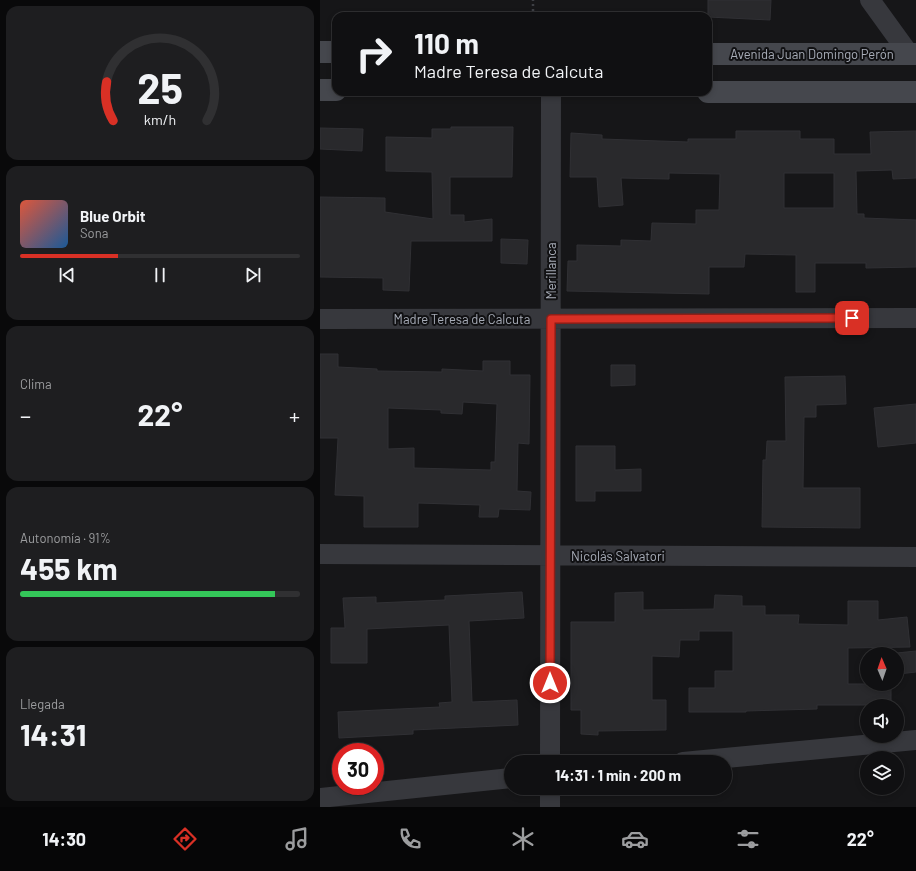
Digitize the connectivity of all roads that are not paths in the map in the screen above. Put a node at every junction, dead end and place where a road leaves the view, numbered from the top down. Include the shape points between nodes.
1 (870, 0) edge
2 (320, 52) edge
3 (332, 52) edge
4 (712, 54) edge
5 (912, 54) edge
6 (320, 90) edge
7 (332, 90) edge
8 (712, 92) edge
9 (916, 92) edge
10 (551, 96) edge
11 (916, 318) edge
12 (320, 319) edge
13 (551, 319) junction
14 (320, 554) edge
15 (550, 556) junction
16 (916, 557) edge
17 (916, 740) edge
18 (550, 755) edge
19 (732, 757) edge
20 (504, 779) edge
21 (550, 795) edge
22 (320, 798) edge
23 (550, 807) edge

1 - 5 street
2 - 3 street
4 - 5 street, Avenida Juan Domingo Perón
6 - 7 street
8 - 9 street
10 - 13 street, Merillanca
11 - 13 street, Madre Teresa de Calcuta
12 - 13 street, Madre Teresa de Calcuta
13 - 15 street, Merillanca
14 - 15 street, Nicolás Salvatori
15 - 16 street, Nicolás Salvatori
15 - 18 street, Merillanca
17 - 19 street
20 - 22 street
21 - 23 street

